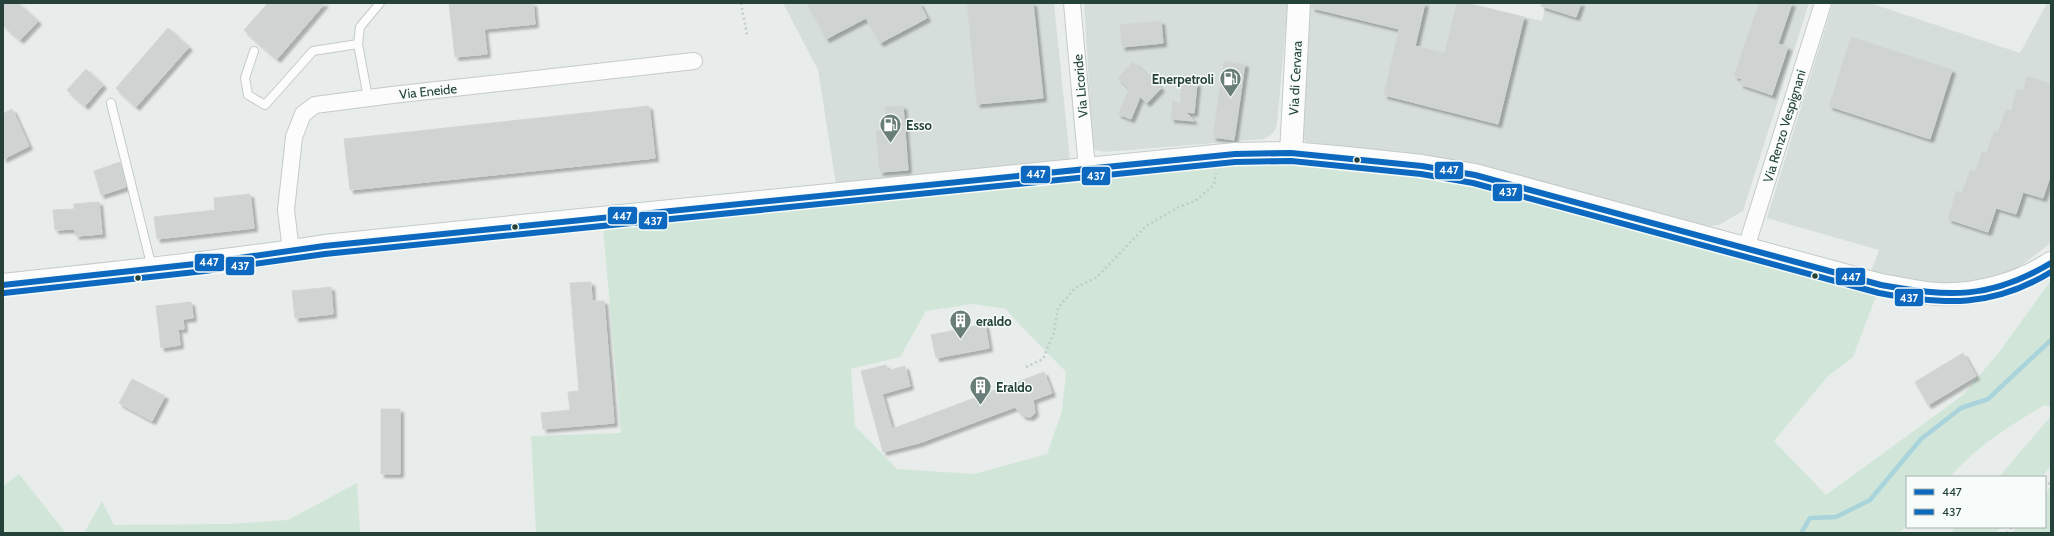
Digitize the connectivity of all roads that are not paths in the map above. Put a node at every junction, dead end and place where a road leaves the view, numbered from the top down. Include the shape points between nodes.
1 (380, 3) edge
2 (1072, 3) edge
3 (1300, 3) edge
4 (1823, 3) edge
5 (358, 44) junction
6 (254, 51) dead end
7 (694, 61) dead end
8 (368, 98) junction
9 (111, 103) dead end
10 (1291, 153) junction
11 (1087, 168) junction
12 (1746, 248) junction
13 (291, 251) junction
14 (2051, 263) edge
15 (152, 269) junction
16 (3, 284) edge

1 - 5 lane via 360,27
2 - 11 street, Via Licoride
3 - 10 street, Via di Cervara
4 - 12 street, Via Renzo Vespignani
5 - 6 lane via 313,51 265,105 248,95 245,78
5 - 8 lane
7 - 8 street, Via Eneide
8 - 13 street, Via Eneide via 320,104 307,110 300,119 294,137 287,195 286,210
9 - 15 lane
10 - 11 street via 1214,156
10 - 12 street via 1405,163 1475,175
11 - 13 street
12 - 14 street via 1880,285 1936,294 1962,294 1992,288
13 - 15 street
15 - 16 street

